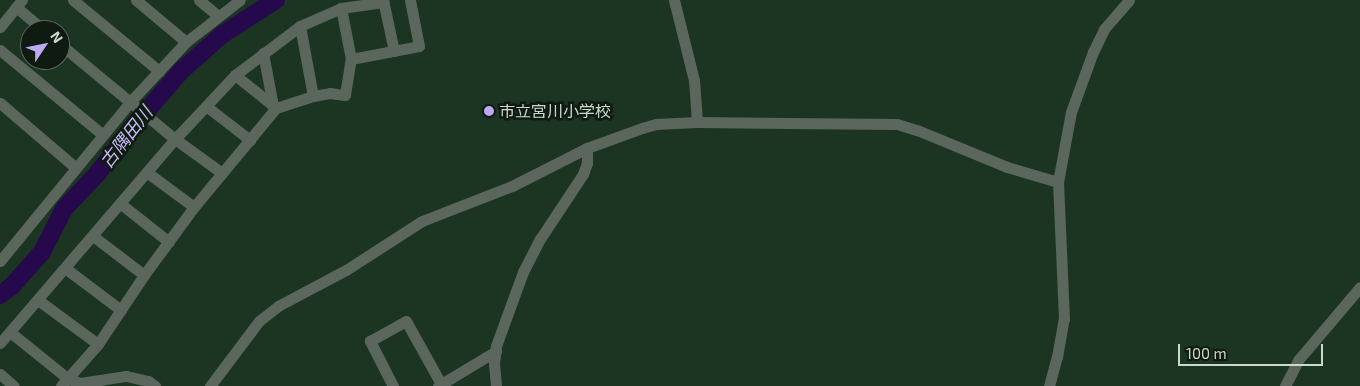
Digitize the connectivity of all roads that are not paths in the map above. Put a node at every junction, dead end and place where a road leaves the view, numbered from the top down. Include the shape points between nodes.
1 (73, 0) edge
2 (136, 0) edge
3 (199, 0) edge
4 (240, 0) edge
5 (410, 0) edge
6 (674, 0) edge
7 (1129, 0) edge
8 (384, 1) edge
9 (19, 4) edge
10 (341, 8) junction
11 (218, 16) junction
12 (34, 20) edge
13 (300, 26) junction
14 (0, 27) edge
15 (186, 42) junction
16 (0, 50) edge
17 (394, 51) junction
18 (70, 52) edge
19 (263, 52) junction
20 (351, 59) junction
21 (159, 71) junction
22 (235, 76) junction
23 (313, 96) junction
24 (0, 103) edge
25 (132, 103) junction
26 (206, 106) junction
27 (275, 107) junction
28 (697, 122) junction
29 (102, 134) junction
30 (175, 139) junction
31 (250, 140) junction
32 (586, 148) junction
33 (76, 168) junction
34 (148, 173) junction
35 (222, 173) junction
36 (1058, 182) junction
37 (121, 204) junction
38 (194, 207) junction
39 (92, 236) junction
40 (169, 242) junction
41 (0, 260) edge
42 (65, 268) junction
43 (144, 274) junction
44 (1360, 287) edge
45 (38, 300) junction
46 (121, 310) junction
47 (10, 332) junction
48 (0, 343) edge
49 (98, 344) junction
50 (496, 351) junction
51 (0, 374) edge
52 (64, 382) edge
53 (439, 385) edge
54 (14, 386) edge
55 (156, 386) edge
56 (210, 386) edge
57 (393, 386) edge
58 (496, 386) edge
59 (1049, 386) edge
60 (1284, 386) edge

1 - 21 street
2 - 15 street
3 - 11 street
4 - 11 street
5 - 17 street via 419,46
6 - 28 street via 694,80
7 - 36 street via 1104,29 1093,52 1071,112
8 - 10 street
8 - 17 street
9 - 12 street
9 - 14 street
10 - 13 street
10 - 20 street
11 - 15 street
13 - 19 street
13 - 23 street
15 - 21 street
16 - 29 street
17 - 20 street
18 - 25 street
19 - 22 street
19 - 27 street
20 - 23 street via 346,95
21 - 25 street
22 - 26 street
22 - 27 street
23 - 27 street
24 - 33 street
25 - 29 street
25 - 30 street
26 - 30 street
26 - 31 street
27 - 31 street
28 - 32 street via 631,130
28 - 36 street via 897,124 1007,168
29 - 33 street
30 - 34 street
30 - 35 street
31 - 35 street
32 - 50 street via 587,163 583,174 540,239 523,272
32 - 56 street via 512,186 422,221 346,270 278,306 259,321
33 - 41 street
34 - 37 street
34 - 38 street
35 - 38 street
36 - 59 street via 1064,319
37 - 39 street
37 - 40 street
38 - 40 street
39 - 42 street
39 - 43 street
40 - 43 street
42 - 45 street
42 - 46 street
43 - 46 street
44 - 60 street via 1298,359
45 - 47 street
45 - 49 street
46 - 49 street
47 - 48 street
47 - 52 street
49 - 52 street
50 - 53 street
50 - 58 street
51 - 54 street
52 - 55 street via 126,376
53 - 57 street via 406,321 370,341

